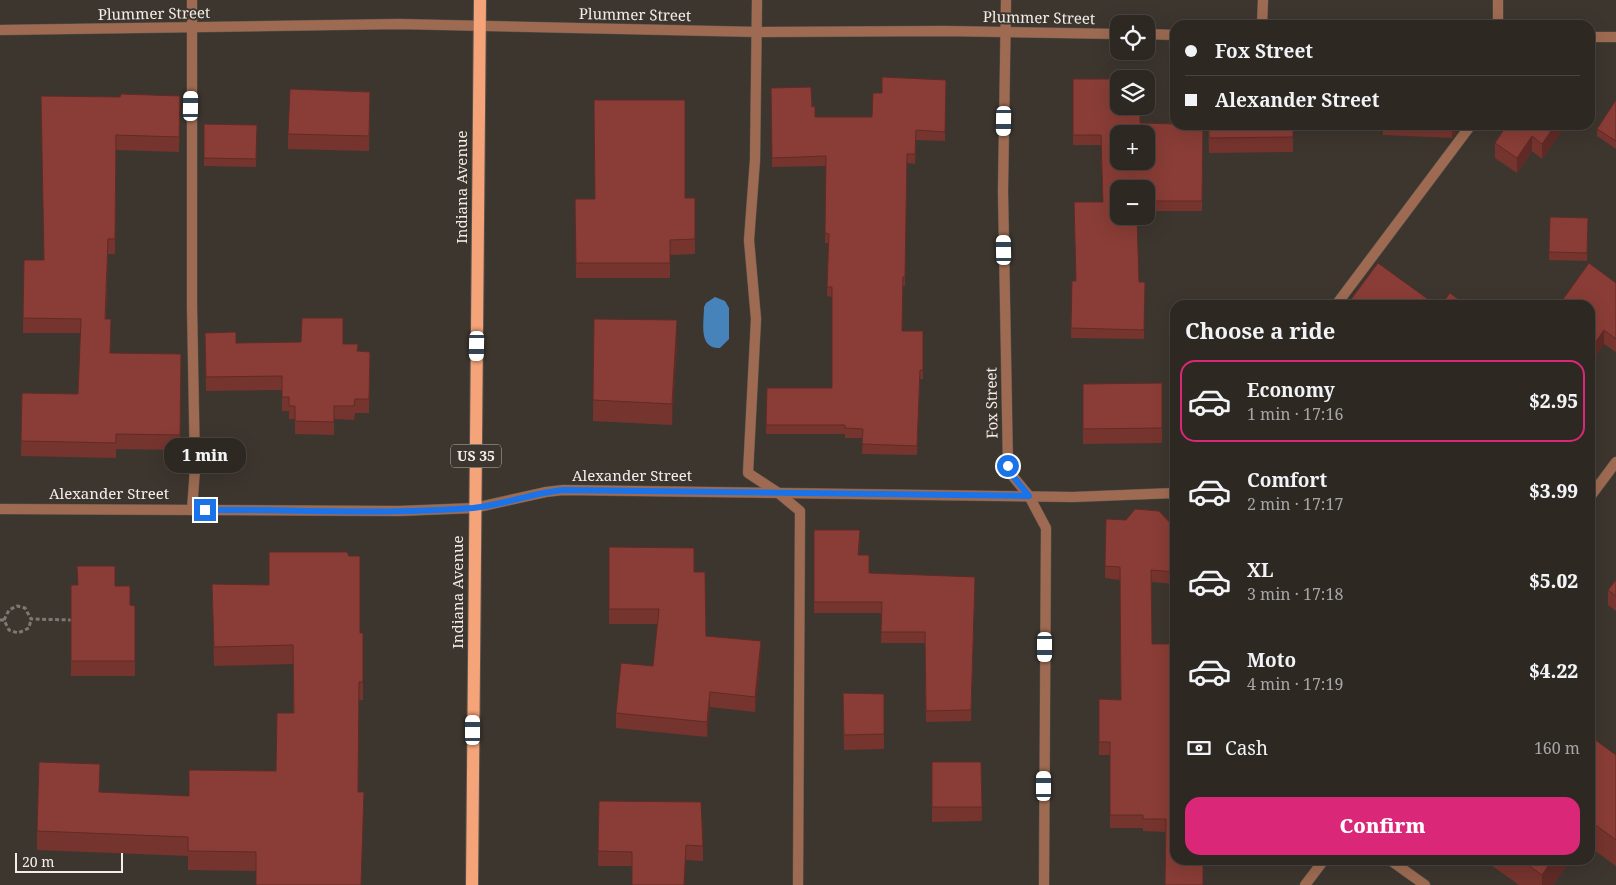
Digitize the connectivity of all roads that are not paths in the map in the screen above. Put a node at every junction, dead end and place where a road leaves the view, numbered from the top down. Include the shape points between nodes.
1 (192, 0) edge
2 (480, 0) edge
3 (757, 0) edge
4 (1006, 0) edge
5 (1263, 0) edge
6 (1498, 0) edge
7 (1262, 20) edge
8 (1498, 20) edge
9 (480, 26) junction
10 (191, 29) junction
11 (0, 30) edge
12 (758, 32) junction
13 (1005, 33) junction
14 (1110, 34) edge
15 (1155, 34) edge
16 (1170, 35) edge
17 (1595, 37) edge
18 (1616, 37) edge
19 (1467, 130) edge
20 (1340, 300) edge
21 (1616, 462) edge
22 (1595, 490) edge
23 (777, 492) junction
24 (1170, 493) edge
25 (1029, 496) junction
26 (474, 508) junction
27 (0, 509) edge
28 (192, 510) junction
29 (1320, 865) edge
30 (1397, 865) edge
31 (472, 885) edge
32 (798, 885) edge
33 (1044, 885) edge
34 (1305, 885) edge
35 (1425, 885) edge

1 - 10 street
2 - 9 main road, Indiana Avenue / US 35
3 - 12 street
4 - 13 street, Fox Street
5 - 7 street
6 - 8 street
9 - 10 street, Plummer Street via 392,24
9 - 12 street, Plummer Street
9 - 26 main road, Indiana Avenue / US 35
10 - 11 street, Plummer Street
10 - 28 street via 195,469
12 - 13 street, Plummer Street
12 - 23 street via 756,160 749,240 756,340 748,473
13 - 14 street, Plummer Street
13 - 25 street, Fox Street via 1008,466
15 - 16 street
17 - 18 street
19 - 20 street
21 - 22 street
23 - 25 street, Alexander Street
23 - 26 street, Alexander Street via 563,490
23 - 32 street via 800,511
24 - 25 street, Alexander Street
25 - 33 street, Fox Street via 1046,528
26 - 28 street, Alexander Street
26 - 31 main road, Indiana Avenue / US 35
27 - 28 street, Alexander Street
29 - 34 street
30 - 35 street

